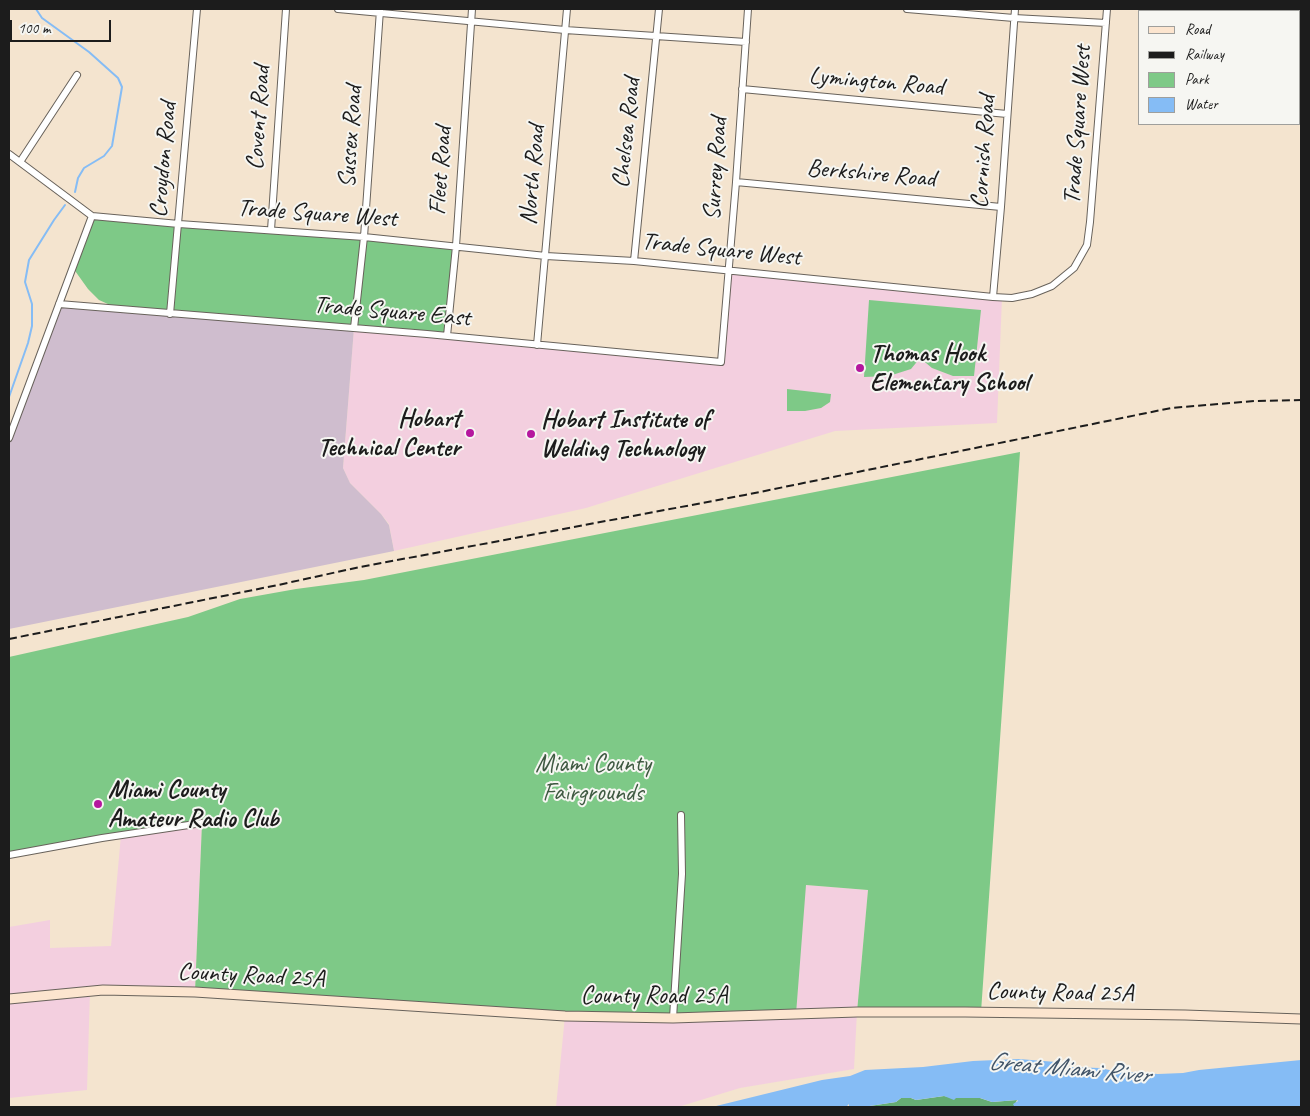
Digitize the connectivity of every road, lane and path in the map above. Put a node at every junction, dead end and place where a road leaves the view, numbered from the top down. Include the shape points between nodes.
1 (197, 9) edge
2 (286, 9) edge
3 (338, 9) edge
4 (472, 9) edge
5 (567, 9) edge
6 (659, 9) edge
7 (748, 9) edge
8 (907, 9) edge
9 (1014, 9) edge
10 (1107, 9) edge
11 (380, 10) edge
12 (1014, 18) junction
13 (471, 21) junction
14 (1106, 24) junction
15 (565, 30) junction
16 (656, 36) junction
17 (746, 42) junction
18 (77, 75) dead end
19 (742, 90) junction
20 (1007, 114) junction
21 (9, 154) edge
22 (20, 162) junction
23 (736, 182) junction
24 (1001, 207) junction
25 (92, 216) junction
26 (179, 224) junction
27 (271, 230) junction
28 (364, 237) junction
29 (456, 246) junction
30 (546, 256) junction
31 (634, 261) junction
32 (728, 272) junction
33 (993, 297) junction
34 (59, 304) junction
35 (170, 314) junction
36 (354, 328) junction
37 (447, 336) junction
38 (537, 345) junction
39 (721, 362) joint
40 (9, 438) edge
41 (682, 815) dead end
42 (202, 823) dead end
43 (9, 855) edge
44 (9, 999) edge
45 (673, 1018) junction
46 (1301, 1019) edge

1 - 26 street, Croydon Road
2 - 27 street, Covent Road
3 - 11 street
4 - 13 street, Fleet Road
5 - 15 street, North Road
6 - 16 street, Chelsea Road
7 - 17 street, Surrey Road
8 - 12 street
9 - 12 street, Cornish Road
10 - 14 street, Trade Square West
11 - 13 street
11 - 28 street, Sussex Road
12 - 14 street
12 - 20 street, Cornish Road
13 - 15 street
13 - 29 street, Fleet Road
14 - 33 street, Trade Square West via 1086,245 1074,268 1052,286 1012,298
15 - 16 street
15 - 30 street, North Road
16 - 17 street
16 - 31 street, Chelsea Road
17 - 19 street, Surrey Road
18 - 22 street
19 - 20 street, Lymington Road
19 - 23 street, Surrey Road
20 - 24 street, Cornish Road
21 - 22 street
22 - 25 street
23 - 24 street, Berkshire Road
23 - 32 street, Surrey Road
24 - 33 street, Cornish Road
25 - 26 street, Trade Square West
25 - 34 street
26 - 27 street, Trade Square West
26 - 35 street, Croydon Road
27 - 28 street, Trade Square West
28 - 29 street, Trade Square West
28 - 36 street, Sussex Road
29 - 30 street, Trade Square West
29 - 37 street, Fleet Road
30 - 31 street, Trade Square West
30 - 38 street, North Road
31 - 32 street, Trade Square West
32 - 33 street, Trade Square West
32 - 39 street, Surrey Road
34 - 35 street, Trade Square East
34 - 40 street
35 - 36 street, Trade Square East
36 - 37 street, Trade Square East
37 - 38 street, Trade Square East
38 - 39 street, Trade Square East
41 - 45 street via 682,874
42 - 43 street
44 - 45 main road, County Road 25A via 103,990 195,992 564,1016
45 - 46 main road, County Road 25A via 973,1012

